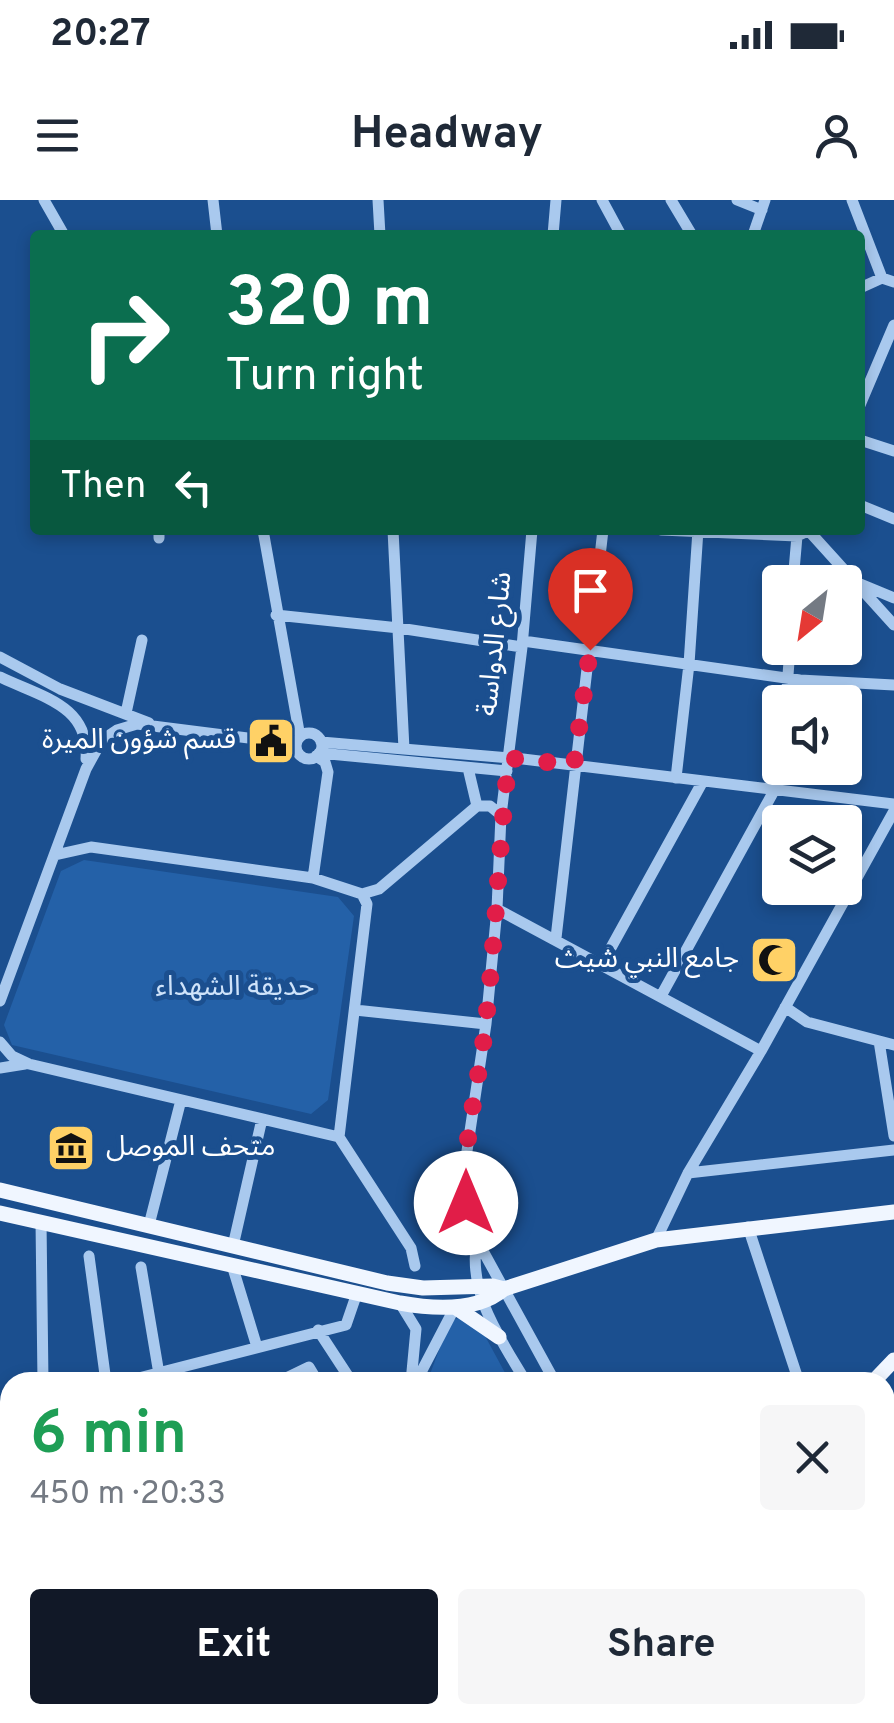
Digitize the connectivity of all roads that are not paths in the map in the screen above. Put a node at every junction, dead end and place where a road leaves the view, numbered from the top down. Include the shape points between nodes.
1 (44, 200) edge
2 (213, 200) edge
3 (378, 200) edge
4 (556, 200) edge
5 (602, 200) edge
6 (671, 200) edge
7 (736, 200) edge
8 (852, 200) edge
9 (763, 205) edge
10 (61, 230) edge
11 (216, 230) edge
12 (380, 230) edge
13 (553, 230) edge
14 (618, 230) edge
15 (689, 230) edge
16 (755, 230) edge
17 (888, 280) edge
18 (894, 325) edge
19 (865, 393) edge
20 (865, 442) edge
21 (894, 451) edge
22 (865, 507) edge
23 (894, 519) edge
24 (264, 535) edge
25 (394, 535) edge
26 (532, 535) edge
27 (602, 535) edge
28 (698, 535) edge
29 (805, 535) edge
30 (809, 535) edge
31 (798, 565) edge
32 (838, 565) edge
33 (862, 585) edge
34 (862, 591) edge
35 (894, 598) edge
36 (276, 616) junction
37 (894, 625) edge
38 (399, 628) junction
39 (142, 640) dead end
40 (523, 644) junction
41 (590, 650) junction
42 (0, 657) edge
43 (689, 664) junction
44 (789, 665) edge
45 (0, 677) edge
46 (788, 678) junction
47 (787, 685) edge
48 (894, 685) edge
49 (126, 713) junction
50 (158, 726) junction
51 (298, 740) junction
52 (404, 749) junction
53 (319, 750) junction
54 (508, 765) junction
55 (574, 765) junction
56 (468, 768) junction
57 (86, 769) junction
58 (676, 778) junction
59 (703, 781) junction
60 (776, 785) edge
61 (775, 790) junction
62 (894, 804) edge
63 (476, 806) junction
64 (894, 811) edge
65 (501, 814) junction
66 (56, 856) junction
67 (313, 878) junction
68 (362, 894) junction
69 (497, 909) junction
70 (556, 938) junction
71 (602, 964) junction
72 (661, 996) junction
73 (0, 1001) edge
74 (785, 1008) junction
75 (355, 1010) junction
76 (486, 1024) junction
77 (879, 1041) junction
78 (0, 1042) edge
79 (894, 1045) edge
80 (761, 1051) junction
81 (29, 1064) junction
82 (0, 1068) edge
83 (181, 1100) junction
84 (262, 1119) junction
85 (894, 1136) edge
86 (339, 1137) junction
87 (894, 1150) edge
88 (688, 1173) junction
89 (0, 1190) edge
90 (894, 1212) edge
91 (0, 1213) edge
92 (41, 1220) junction
93 (150, 1225) junction
94 (748, 1228) junction
95 (477, 1240) junction
96 (656, 1240) junction
97 (233, 1246) junction
98 (89, 1256) dead end
99 (232, 1265) junction
100 (141, 1266) dead end
101 (414, 1266) dead end
102 (504, 1290) junction
103 (357, 1293) junction
104 (480, 1294) junction
105 (400, 1303) junction
106 (455, 1307) junction
107 (318, 1330) junction
108 (500, 1337) junction
109 (256, 1347) junction
110 (43, 1372) edge
111 (105, 1372) edge
112 (159, 1372) edge
113 (166, 1372) edge
114 (345, 1372) edge
115 (414, 1372) edge
116 (419, 1372) edge
117 (520, 1372) edge
118 (549, 1372) edge
119 (796, 1372) edge

1 - 10 street
2 - 11 street
3 - 12 street
4 - 13 street
5 - 14 street
6 - 15 street
7 - 9 street
8 - 17 street
9 - 16 street
18 - 19 street
20 - 21 street
22 - 23 street
24 - 36 street
25 - 38 street
26 - 40 street, شارع الدواسة
27 - 41 street
28 - 43 street
29 - 31 street
30 - 32 street
33 - 35 street
34 - 37 street
36 - 38 street
36 - 51 street
38 - 40 street
38 - 52 street
39 - 49 street
40 - 41 street
40 - 54 street, شارع الدواسة
41 - 43 street
41 - 55 street
42 - 49 street
43 - 46 street
43 - 58 street
44 - 46 street
45 - 57 street via 78,720
46 - 47 street
46 - 48 street
49 - 50 street
50 - 51 street
50 - 57 street via 137,724 111,733
51 - 53 street via 312,733
51 - 53 street via 302,757
52 - 53 street
52 - 54 street
53 - 56 street
53 - 67 street via 328,772
54 - 55 street
54 - 56 street
54 - 65 street, شارع الدواسة
55 - 58 street
55 - 70 street
56 - 63 street
57 - 66 street
58 - 59 street
59 - 61 street
59 - 71 street
60 - 61 street
61 - 62 street
61 - 72 street
63 - 65 street
63 - 68 street via 379,889
64 - 74 street
65 - 69 street, شارع الدواسة
66 - 67 street via 90,847
66 - 73 street
67 - 68 street
68 - 75 street via 367,904
69 - 70 street
69 - 76 street, شارع الدواسة
70 - 71 street
71 - 72 street
72 - 80 street
74 - 77 street via 808,1022
74 - 80 street
75 - 76 street
75 - 86 street
76 - 95 street, شارع الدواسة via 464,1171
77 - 79 street
77 - 85 street
78 - 81 street
80 - 88 street
81 - 82 street
81 - 83 street
83 - 84 street
83 - 93 street
84 - 86 street
84 - 97 street
86 - 101 street via 411,1248
87 - 88 street
88 - 96 street
89 - 93 main road
90 - 94 main road
91 - 92 main road
92 - 99 main road
92 - 110 street
93 - 97 main road
94 - 96 main road
94 - 119 street
95 - 102 street, شارع الدواسة
95 - 104 street, شارع الدواسة
96 - 102 main road
97 - 104 main road via 401,1286
98 - 111 street
99 - 103 main road
99 - 109 street
100 - 112 street
102 - 104 main road
102 - 118 street, شارع الدواسة
103 - 105 main road
103 - 107 street via 346,1325
104 - 106 main road
104 - 108 street
105 - 106 main road
105 - 115 street via 416,1329
106 - 108 main road
106 - 116 street
107 - 109 street
107 - 114 street
108 - 117 street
109 - 113 street

